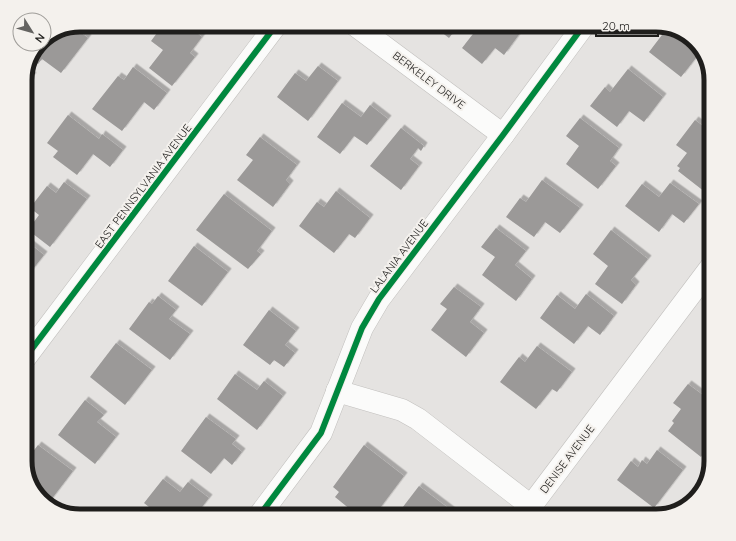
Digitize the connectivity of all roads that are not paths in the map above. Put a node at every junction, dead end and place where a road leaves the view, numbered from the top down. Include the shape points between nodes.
1 (271, 32) edge
2 (364, 32) edge
3 (579, 32) edge
4 (503, 135) junction
5 (704, 277) edge
6 (32, 349) edge
7 (337, 391) junction
8 (264, 509) edge

1 - 6 street, EAST PENNSYLVANIA AVENUE
2 - 4 street, BERKELEY DRIVE
3 - 4 street, LALANIA AVENUE
4 - 7 street, LALANIA AVENUE via 379,298 362,328
5 - 7 street, DENISE AVENUE via 531,506 418,419 402,410
7 - 8 street, LALANIA AVENUE via 321,433

